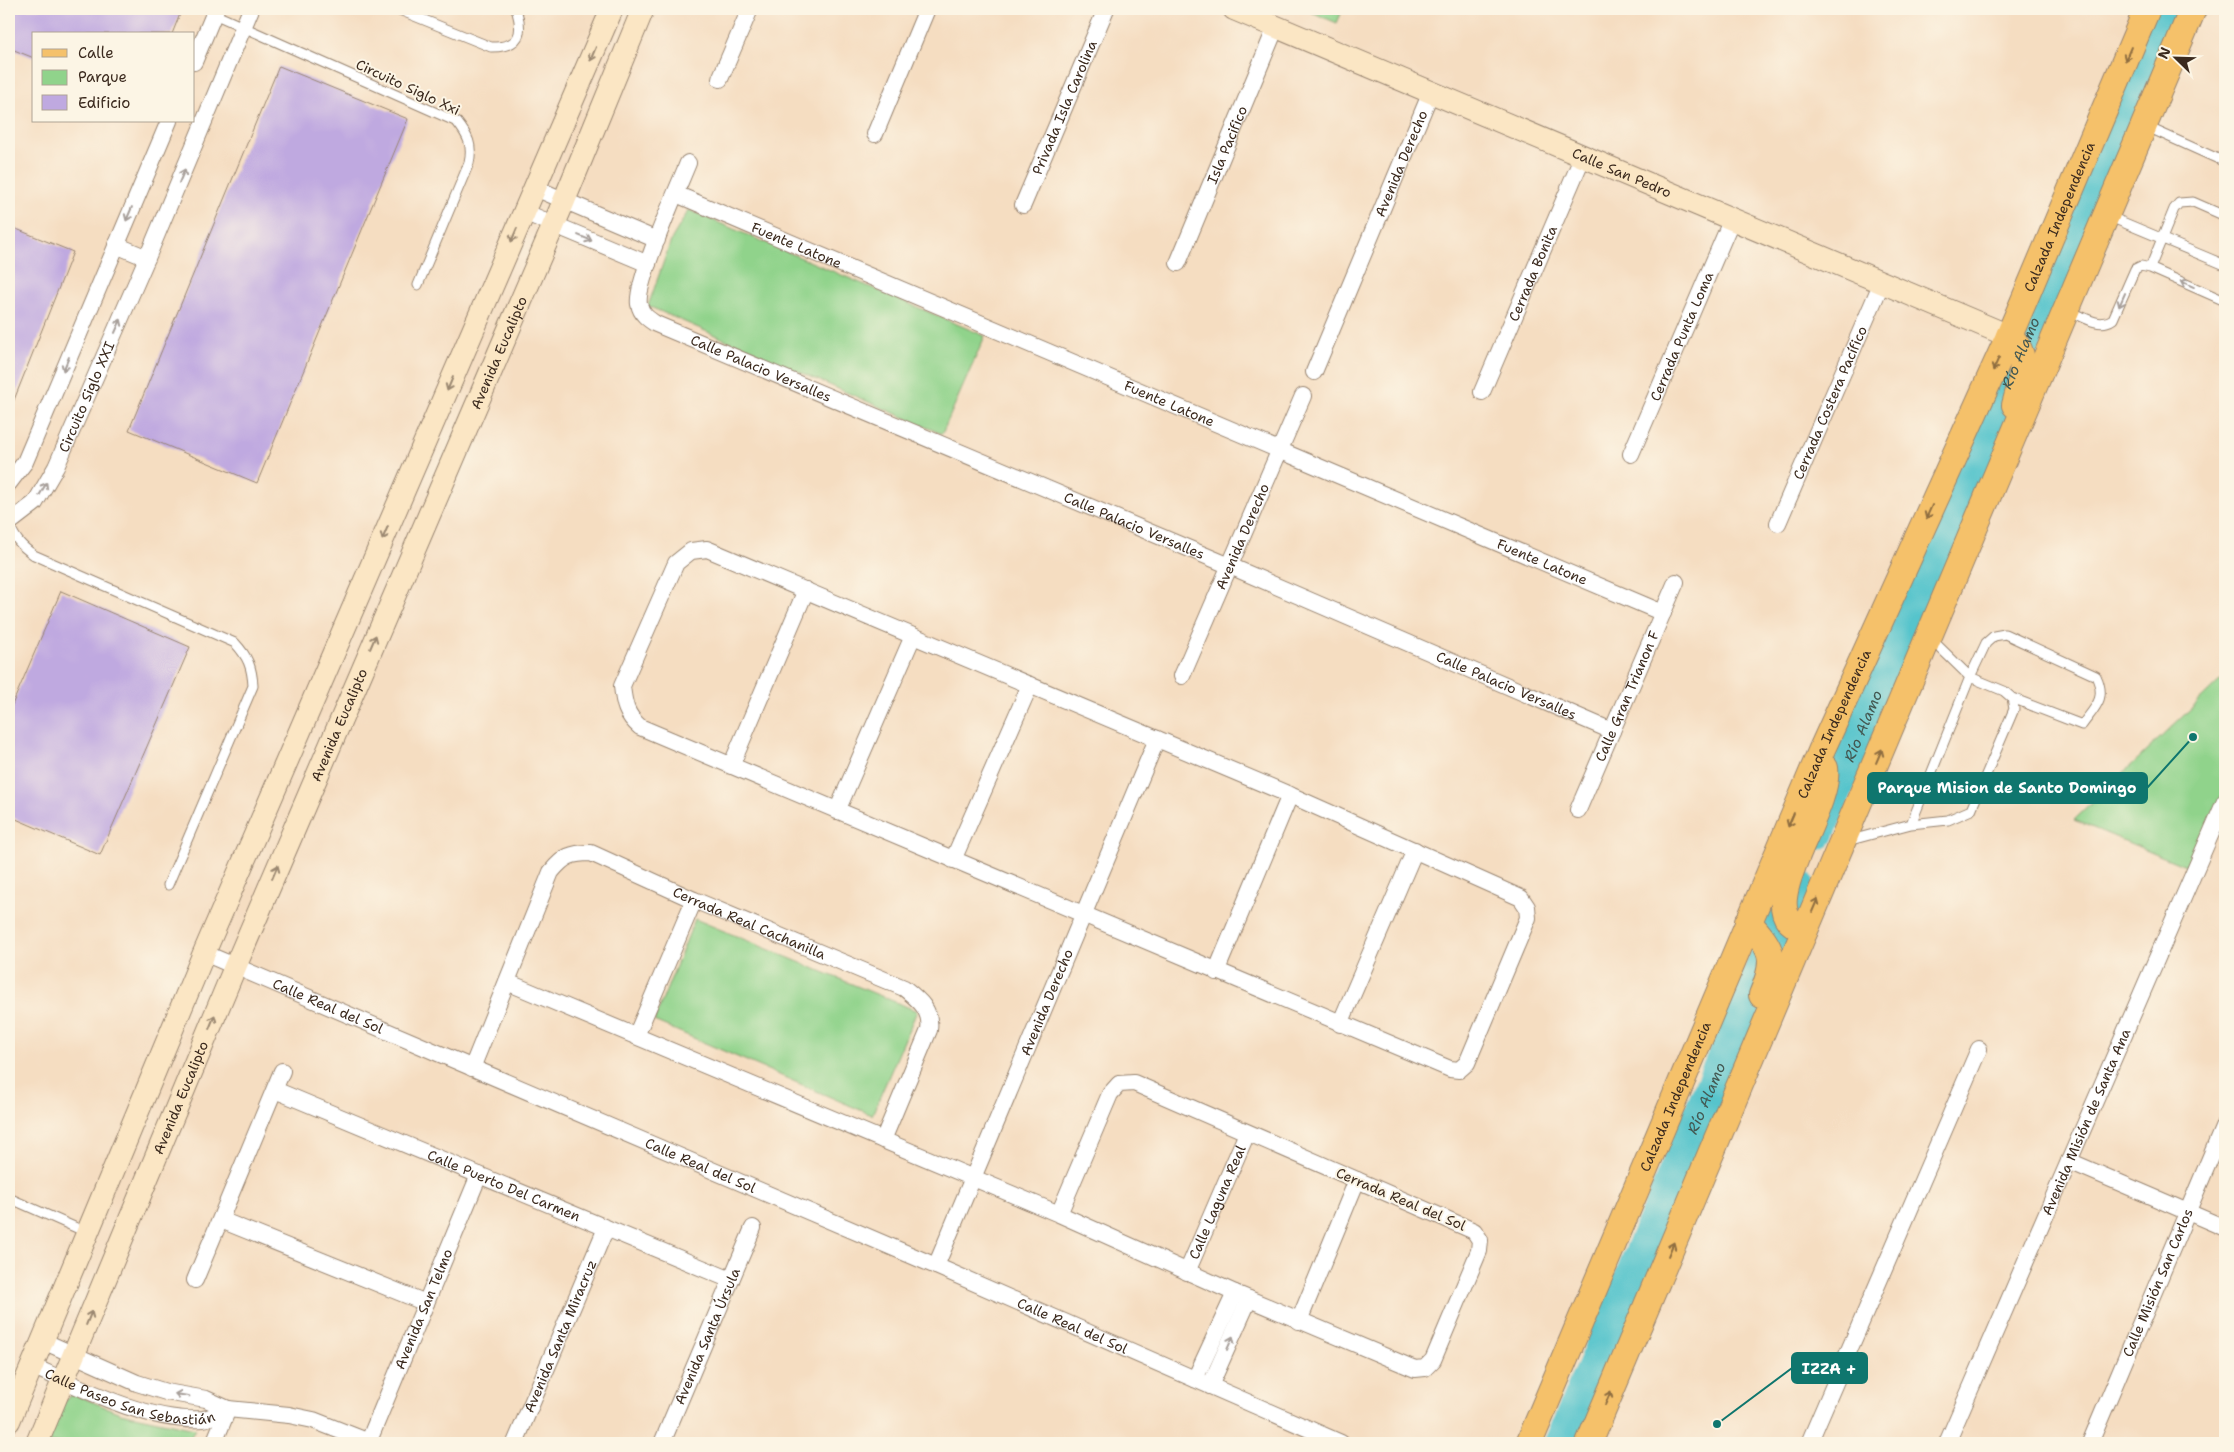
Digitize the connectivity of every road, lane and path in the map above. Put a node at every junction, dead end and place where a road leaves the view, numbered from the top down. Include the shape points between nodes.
1 (251, 9) edge
2 (397, 9) edge
3 (516, 9) edge
4 (612, 9) edge
5 (644, 9) edge
6 (750, 9) edge
7 (927, 9) edge
8 (1106, 9) edge
9 (1234, 9) edge
10 (2147, 9) edge
11 (2194, 9) edge
12 (215, 11) edge
13 (1276, 27) junction
14 (245, 28) junction
15 (195, 60) edge
16 (720, 79) dead end
17 (1431, 92) junction
18 (168, 122) edge
19 (2144, 126) junction
20 (875, 134) dead end
21 (1583, 156) junction
22 (2225, 162) edge
23 (688, 163) dead end
24 (535, 188) junction
25 (676, 194) junction
26 (564, 201) junction
27 (1023, 205) dead end
28 (524, 212) junction
29 (2107, 215) junction
30 (2225, 216) edge
31 (1732, 219) junction
32 (552, 224) junction
33 (2161, 237) junction
34 (657, 240) junction
35 (116, 245) junction
36 (147, 258) junction
37 (1178, 263) dead end
38 (648, 264) junction
39 (2225, 264) edge
40 (2150, 268) junction
41 (1882, 282) junction
42 (418, 285) dead end
43 (2225, 301) edge
44 (2067, 310) junction
45 (2009, 336) junction
46 (1314, 372) dead end
47 (1482, 392) dead end
48 (1303, 396) dead end
49 (1280, 450) junction
50 (1631, 454) dead end
51 (2006, 455) junction
52 (9, 483) edge
53 (9, 523) edge
54 (1778, 523) dead end
55 (1230, 566) junction
56 (1676, 582) dead end
57 (806, 590) junction
58 (1663, 613) junction
59 (913, 636) junction
60 (1929, 637) junction
61 (1182, 676) dead end
62 (1970, 677) junction
63 (1030, 685) junction
64 (2012, 698) junction
65 (1612, 731) junction
66 (1157, 739) junction
67 (1822, 750) junction
68 (731, 766) junction
69 (1290, 795) junction
70 (2225, 801) edge
71 (1578, 810) dead end
72 (838, 811) junction
73 (1911, 824) junction
74 (1842, 843) junction
75 (1415, 850) junction
76 (953, 860) junction
77 (168, 885) dead end
78 (694, 900) junction
79 (1082, 915) junction
80 (1748, 922) junction
81 (1804, 932) junction
82 (204, 953) junction
83 (235, 966) junction
84 (1216, 972) junction
85 (507, 982) junction
86 (1340, 1024) junction
87 (636, 1036) junction
88 (1979, 1049) dead end
89 (472, 1068) junction
90 (282, 1071) dead end
91 (275, 1090) junction
92 (1732, 1102) junction
93 (2225, 1124) edge
94 (1247, 1133) junction
95 (883, 1140) junction
96 (2069, 1161) junction
97 (479, 1175) junction
98 (972, 1177) junction
99 (1357, 1180) junction
100 (9, 1198) edge
101 (2187, 1212) junction
102 (1059, 1214) junction
103 (221, 1220) junction
104 (606, 1228) junction
105 (753, 1228) dead end
106 (2225, 1228) edge
107 (88, 1233) junction
108 (1609, 1254) junction
109 (936, 1266) junction
110 (1187, 1272) junction
111 (195, 1280) dead end
112 (731, 1280) junction
113 (1242, 1296) junction
114 (426, 1303) junction
115 (1299, 1320) junction
116 (43, 1341) junction
117 (74, 1354) junction
118 (32, 1366) junction
119 (1195, 1379) junction
120 (63, 1380) junction
121 (1210, 1386) junction
122 (228, 1409) junction
123 (9, 1421) edge
124 (368, 1442) edge
125 (36, 1443) edge
126 (214, 1443) edge
127 (515, 1443) edge
128 (662, 1443) edge
129 (1341, 1443) edge
130 (1529, 1443) edge
131 (1549, 1443) edge
132 (1589, 1443) edge
133 (1809, 1443) edge
134 (1947, 1443) edge
135 (2090, 1443) edge

1 - 14 street, Circuito Siglo XXI
2 - 3 lane via 491,47 505,47 517,39 522,27
4 -> 24 street
5 - 26 street, Avenida Eucalipto
6 - 16 street
7 - 20 street
8 - 27 street, Privada Isla Carolina
9 - 13 street, Calle San Pedro
10 -> 45 main road, Calzada Independencia
11 - 19 main road
12 - 14 lane, Circuito Siglo Xxi
12 - 15 street
13 - 17 street, Calle San Pedro
13 - 37 street, Isla Pacifico
36 -> 14 street, Circuito Siglo XXI
14 - 42 lane, Circuito Siglo Xxi via 456,122 469,137 472,151 469,163
17 - 21 street, Calle San Pedro
17 - 46 street, Avenida Derecho
18 -> 35 street
19 - 22 lane
19 - 29 main road
21 - 31 street, Calle San Pedro
21 - 47 street, Cerrada Bonita
23 - 25 street
24 - 26 street
24 - 28 street
25 - 34 street
25 - 49 street, Fuente Latone
26 - 32 street, Avenida Eucalipto
26 - 34 street
28 - 32 street
28 -> 82 street
29 - 33 lane
29 - 44 main road
30 - 33 lane via 2193,202 2179,203
31 - 41 street, Calle San Pedro
31 - 50 street, Cerrada Punta Loma
32 -> 38 street
83 -> 32 street, Avenida Eucalipto
33 - 39 lane
33 - 40 lane
34 - 38 street
35 - 36 street
35 -> 52 street via 25,462
53 -> 36 street, Circuito Siglo XXI via 35,503 56,467
38 - 55 street, Calle Palacio Versalles via 639,302 647,318 656,324
43 -> 40 lane
40 -> 44 lane via 2141,266 2136,269 2113,319 2107,323 2098,323
41 - 45 street, Calle San Pedro
41 - 54 street, Cerrada Costera Pacífico
44 - 51 main road
45 - 51 main road via 2019,346 2023,364
45 -> 67 main road, Calzada Independencia
48 - 49 street, Avenida Derecho
49 - 55 street, Avenida Derecho
49 - 58 street, Fuente Latone
51 - 60 main road
53 - 77 lane via 14,538 34,555 235,643 247,657 253,686
55 - 61 street, Avenida Derecho
55 - 65 street, Calle Palacio Versalles
56 - 58 street, Calle Gran Trianon F
57 - 59 street
57 - 68 street
57 - 68 street via 707,549 691,551 676,563 622,686 624,706 640,727
58 - 65 street, Calle Gran Trianon F
59 - 63 street
59 - 72 street
60 - 62 lane
74 -> 60 main road
62 - 64 lane via 2004,691
62 - 64 lane via 1986,644 1994,636 2005,634 2096,676 2102,687 2101,700 2082,725
62 - 73 lane
63 - 66 street
63 - 76 street
64 - 73 lane via 2014,709 1971,810 1948,820
65 - 71 street, Calle Gran Trianon F
66 - 69 street
66 - 79 street, Avenida Derecho
67 -> 80 main road, Calzada Independencia
67 - 81 main road via 1826,774 1824,787 1786,885 1783,904 1788,919
68 - 72 street
69 - 75 street
69 - 84 street
70 - 96 street, Avenida Misión de Santa Ana
72 - 76 street
73 - 74 lane
81 -> 74 main road
75 - 86 street
75 - 86 street via 1521,898 1527,907 1528,918 1467,1063 1459,1070 1450,1069
76 - 79 street
78 - 85 street, Cerrada Real Cachanilla via 591,853 573,853 551,872
78 - 87 street
78 - 95 street, Cerrada Real Cachanilla via 904,988 923,1005 930,1022 929,1030
79 - 84 street
79 - 98 street, Avenida Derecho
80 - 92 main road via 1765,941 1773,967 1728,1077 1727,1091
80 - 108 main road, Calzada Independencia
81 - 92 main road
82 - 83 street, Calle Real del Sol
82 - 107 street
83 - 89 street, Calle Real del Sol
117 -> 83 street, Avenida Eucalipto
84 - 86 street
85 - 87 street
85 - 89 street, Cerrada Real Cachanilla
87 - 95 street
88 - 133 street
89 - 109 street, Calle Real del Sol
90 - 91 street
91 - 97 street, Calle Puerto Del Carmen
91 - 103 street
132 -> 92 main road
93 - 101 street, Calle Misión San Carlos
94 - 99 street, Cerrada Real del Sol
94 - 102 street, Cerrada Real del Sol via 1134,1083 1119,1084 1110,1094
94 - 110 street, Calle Laguna Real
95 - 98 street
96 - 101 street
96 - 134 street, Avenida Misión de Santa Ana
97 - 104 street, Calle Puerto Del Carmen
97 - 114 street, Avenida San Telmo
98 - 102 street, Cerrada Real del Sol
98 - 109 street, Avenida Derecho
99 - 115 street
99 - 115 street, Cerrada Real del Sol via 1474,1231 1480,1240 1479,1251 1433,1360 1425,1368 1415,1368
100 - 107 lane
101 - 106 street
101 - 135 street, Calle Misión San Carlos
102 - 110 street, Cerrada Real del Sol
103 - 111 street
103 - 114 street
104 - 112 street, Calle Puerto Del Carmen
104 - 127 street, Avenida Santa Miracruz
105 - 112 street, Avenida Santa Úrsula
107 - 116 street
108 - 130 main road, Calzada Independencia
108 - 131 main road via 1606,1296
109 - 119 street, Calle Real del Sol
110 - 113 street, Cerrada Real del Sol
112 - 128 street, Avenida Santa Úrsula
113 - 115 street, Cerrada Real del Sol
113 - 119 street
121 -> 113 street
114 - 124 street, Avenida San Telmo
116 - 117 street, Calle Paseo San Sebastián
116 - 118 street
117 - 120 street, Avenida Eucalipto
122 -> 117 street, Calle Paseo San Sebastián via 206,1399 137,1383
118 - 120 street, Calle Paseo San Sebastián
118 - 123 street
119 - 121 street, Calle Real del Sol
120 - 122 street, Calle Paseo San Sebastián via 133,1408 168,1417 205,1419
120 - 125 street, Avenida Eucalipto
121 - 129 street, Calle Real del Sol
122 - 124 street, Calle Paseo San Sebastián via 313,1420
122 - 126 street

